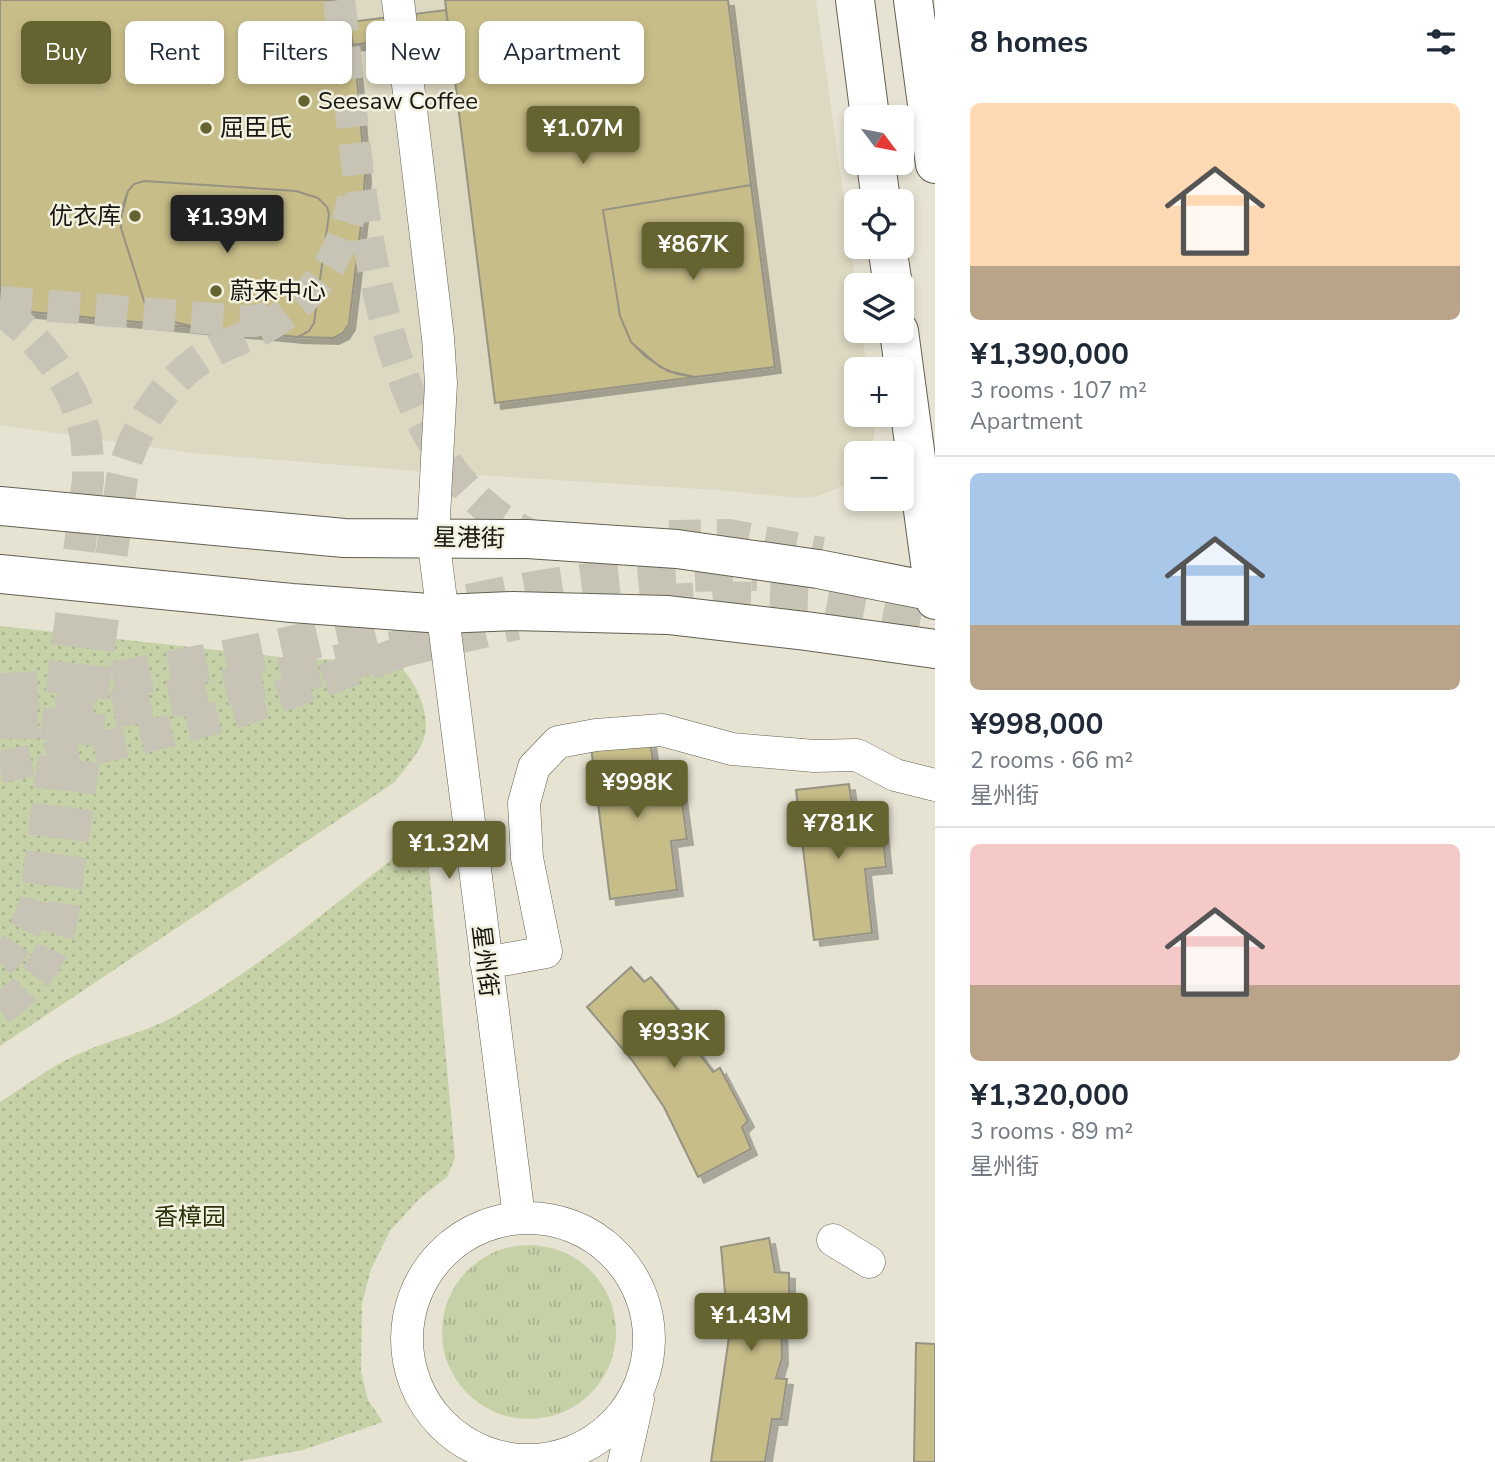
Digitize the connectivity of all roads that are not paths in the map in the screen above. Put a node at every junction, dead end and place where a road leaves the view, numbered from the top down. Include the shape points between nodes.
1 (398, 0) edge
2 (855, 0) edge
3 (913, 0) edge
4 (868, 105) edge
5 (935, 164) edge
6 (901, 343) edge
7 (0, 506) edge
8 (433, 537) junction
9 (0, 573) edge
10 (934, 594) edge
11 (443, 614) junction
12 (935, 649) edge
13 (935, 785) edge
14 (486, 963) junction
15 (519, 1217) junction
16 (833, 1240) dead end
17 (869, 1262) dead end
18 (647, 1362) junction
19 (444, 1426) junction
20 (474, 1462) edge
21 (624, 1462) edge

1 - 8 street, 星州街 via 440,372
2 - 4 main road
3 - 5 main road
6 - 10 main road
7 - 8 main road, 星港街 via 344,538
8 - 10 main road, 星港街 via 677,549 818,569
8 - 11 street, 星州街
9 - 11 main road
11 - 12 main road via 668,615
11 - 14 street, 星州街
13 - 14 street via 895,775 857,755 732,749 662,730 558,742 534,767 524,803 527,858 546,953
14 - 15 street, 星州街
15 - 18 street via 563,1221 602,1242 625,1267 648,1317
15 - 19 street via 485,1225 454,1242 430,1267 414,1298 407,1332 410,1366 422,1399
16 - 17 street
18 - 19 street via 631,1403 611,1426 587,1444 559,1456 530,1460 500,1457 472,1446
18 - 21 street
19 - 20 street

